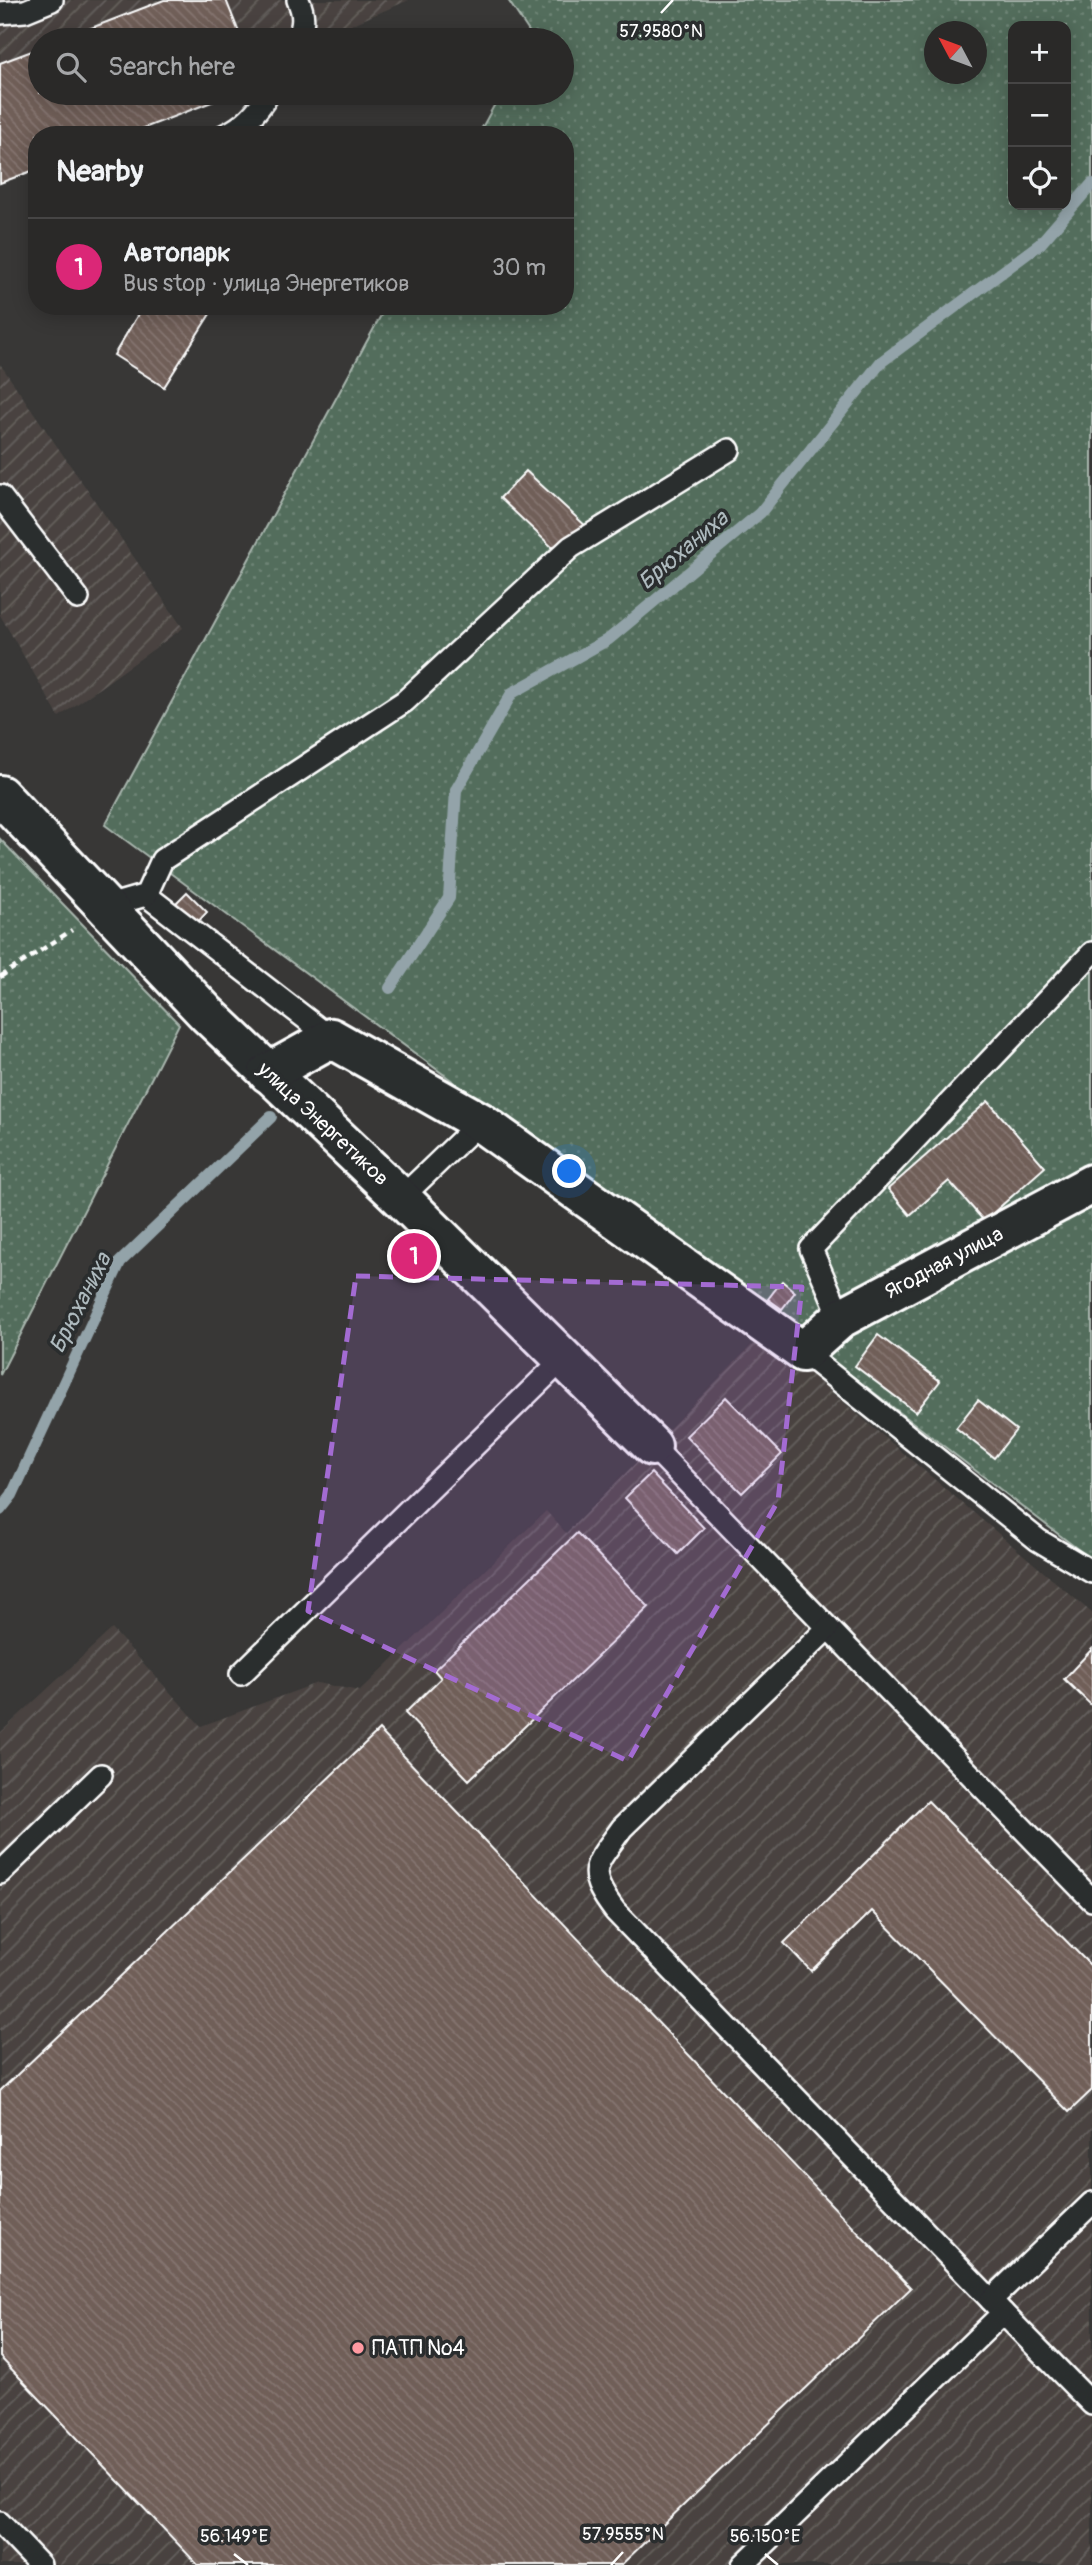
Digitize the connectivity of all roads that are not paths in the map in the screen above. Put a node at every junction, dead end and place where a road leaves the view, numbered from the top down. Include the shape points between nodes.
1 (52, 0) edge
2 (298, 0) edge
3 (0, 13) edge
4 (303, 28) edge
5 (261, 105) edge
6 (241, 126) edge
7 (729, 450) dead end
8 (0, 496) edge
9 (78, 598) dead end
10 (0, 795) edge
11 (146, 895) junction
12 (108, 906) junction
13 (1092, 953) edge
14 (331, 1038) junction
15 (268, 1073) junction
16 (480, 1122) junction
17 (1092, 1184) edge
18 (401, 1198) junction
19 (841, 1318) junction
20 (803, 1352) junction
21 (563, 1359) junction
22 (652, 1446) joint
23 (1092, 1572) edge
24 (828, 1628) junction
25 (241, 1674) dead end
26 (101, 1775) dead end
27 (0, 1873) edge
28 (1092, 1900) edge
29 (1092, 2203) edge
30 (997, 2307) junction
31 (1092, 2404) edge
32 (0, 2523) edge
33 (40, 2565) edge
34 (743, 2565) edge

1 - 3 lane
2 - 4 lane
5 - 6 lane
7 - 11 lane via 571,547 405,701 162,860
8 - 9 lane
10 - 12 street, улица Энергетиков
11 - 12 lane
11 - 14 lane
12 - 15 street, улица Энергетиков
13 - 19 lane via 811,1249
14 - 15 street
14 - 16 street
15 - 18 street, улица Энергетиков
16 - 18 lane
16 - 20 street
17 - 19 street, Ягодная улица
18 - 21 street, улица Энергетиков
19 - 20 street, Ягодная улица
20 - 23 lane via 1038,1540
21 - 22 street, улица Энергетиков
21 - 25 lane
22 - 24 lane
24 - 28 lane
24 - 30 lane via 622,1828 597,1863 596,1887
26 - 27 lane
29 - 30 lane
30 - 31 lane
30 - 34 lane
32 - 33 lane

